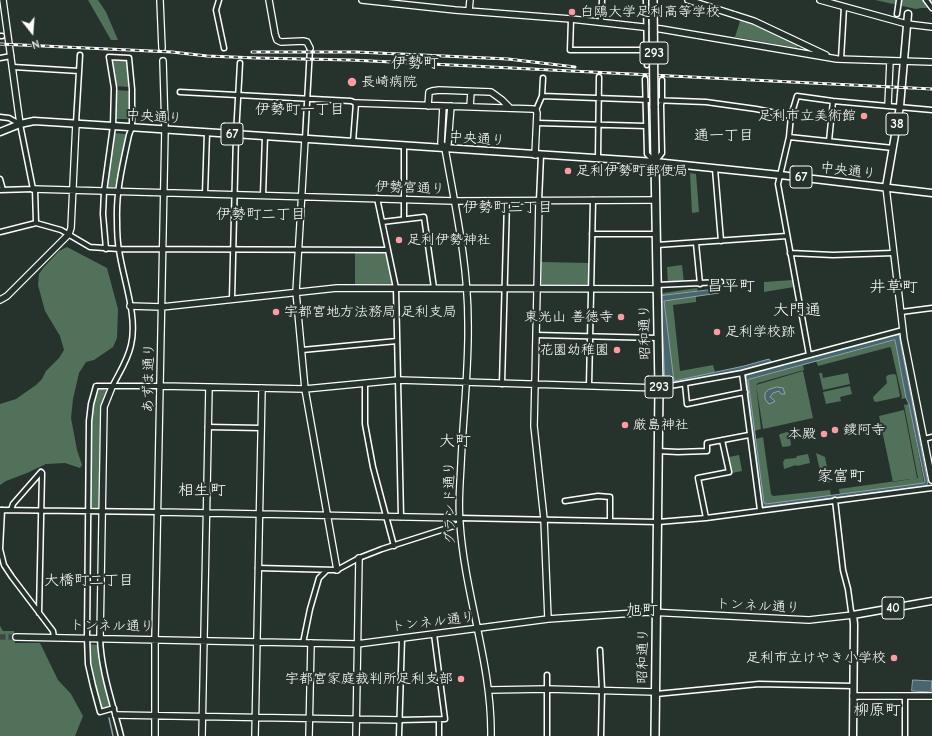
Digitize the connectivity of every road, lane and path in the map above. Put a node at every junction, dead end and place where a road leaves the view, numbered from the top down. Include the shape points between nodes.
1 (3, 0) edge
2 (160, 0) edge
3 (219, 0) edge
4 (269, 0) edge
5 (362, 0) edge
6 (470, 0) edge
7 (602, 0) edge
8 (646, 0) edge
9 (653, 0) edge
10 (688, 0) edge
11 (820, 0) edge
12 (899, 0) edge
13 (926, 0) edge
14 (844, 7) junction
15 (932, 8) edge
16 (469, 11) junction
17 (897, 14) dead end
18 (908, 14) dead end
19 (571, 19) junction
20 (601, 22) junction
21 (907, 24) junction
22 (646, 27) junction
23 (932, 27) edge
24 (804, 44) junction
25 (162, 48) tunnel mouth
26 (224, 48) dead end
27 (310, 48) joint
28 (646, 50) junction
29 (802, 53) junction
30 (80, 55) dead end
31 (11, 56) junction
32 (0, 58) edge
33 (828, 58) junction
34 (841, 59) junction
35 (162, 61) tunnel mouth
36 (890, 61) junction
37 (904, 61) junction
38 (932, 62) edge
39 (240, 63) dead end
40 (647, 65) dead end
41 (13, 67) junction
42 (79, 71) junction
43 (599, 77) dead end
44 (543, 78) dead end
45 (645, 79) dead end
46 (662, 80) dead end
47 (180, 92) dead end
48 (470, 92) junction
49 (239, 94) junction
50 (542, 96) junction
51 (308, 98) junction
52 (598, 98) junction
53 (646, 100) junction
54 (662, 100) junction
55 (833, 101) junction
56 (356, 103) junction
57 (888, 105) junction
58 (428, 106) junction
59 (443, 106) junction
60 (451, 106) junction
61 (470, 106) junction
62 (900, 106) junction
63 (509, 107) junction
64 (536, 110) junction
65 (932, 110) edge
66 (791, 116) junction
67 (0, 118) edge
68 (76, 123) junction
69 (537, 123) junction
70 (20, 124) junction
71 (598, 125) junction
72 (113, 126) junction
73 (646, 126) junction
74 (132, 127) junction
75 (165, 129) junction
76 (0, 132) edge
77 (206, 132) junction
78 (236, 135) junction
79 (264, 136) junction
80 (789, 137) junction
81 (306, 139) junction
82 (829, 141) junction
83 (353, 142) junction
84 (404, 145) junction
85 (445, 148) junction
86 (892, 148) junction
87 (538, 155) junction
88 (598, 159) junction
89 (655, 162) junction
90 (715, 169) junction
91 (780, 175) junction
92 (0, 179) edge
93 (886, 187) junction
94 (34, 189) junction
95 (2, 190) edge
96 (72, 190) junction
97 (104, 192) junction
98 (118, 192) junction
99 (164, 193) junction
100 (932, 193) edge
101 (206, 194) junction
102 (234, 194) junction
103 (263, 195) junction
104 (302, 197) junction
105 (377, 198) junction
106 (404, 199) junction
107 (540, 200) junction
108 (593, 200) junction
109 (656, 200) junction
110 (454, 201) junction
111 (506, 201) junction
112 (404, 219) junction
113 (36, 222) junction
114 (382, 222) junction
115 (0, 232) edge
116 (69, 234) junction
117 (592, 234) junction
118 (656, 234) junction
119 (787, 236) junction
120 (721, 241) junction
121 (696, 243) junction
122 (657, 246) junction
123 (106, 249) junction
124 (119, 249) junction
125 (163, 249) junction
126 (233, 249) junction
127 (299, 249) junction
128 (388, 250) junction
129 (790, 253) junction
130 (893, 253) junction
131 (721, 282) dead end
132 (700, 284) junction
133 (657, 287) junction
134 (396, 288) junction
135 (434, 288) junction
136 (467, 288) junction
137 (504, 288) junction
138 (537, 288) junction
139 (591, 289) junction
140 (296, 292) junction
141 (0, 300) edge
142 (232, 300) junction
143 (130, 306) junction
144 (162, 307) junction
145 (932, 308) edge
146 (901, 312) junction
147 (903, 330) junction
148 (536, 335) junction
149 (590, 336) junction
150 (658, 338) junction
151 (397, 341) junction
152 (302, 350) junction
153 (808, 355) junction
154 (742, 373) junction
155 (398, 380) junction
156 (466, 382) junction
157 (365, 383) junction
158 (502, 384) junction
159 (535, 384) junction
160 (685, 384) junction
161 (161, 386) junction
162 (589, 386) junction
163 (112, 387) junction
164 (209, 387) junction
165 (262, 388) junction
166 (659, 388) junction
167 (305, 389) junction
168 (744, 392) junction
169 (208, 427) junction
170 (261, 428) junction
171 (749, 435) junction
172 (932, 438) edge
173 (924, 439) junction
174 (722, 440) junction
175 (658, 451) junction
176 (932, 480) edge
177 (932, 488) edge
178 (835, 500) junction
179 (565, 501) dead end
180 (1, 510) edge
181 (11, 510) junction
182 (42, 510) junction
183 (88, 510) junction
184 (760, 510) junction
185 (103, 511) junction
186 (158, 512) junction
187 (206, 513) junction
188 (260, 514) junction
189 (326, 515) junction
190 (385, 517) junction
191 (401, 517) junction
192 (706, 518) junction
193 (544, 519) junction
194 (460, 521) junction
195 (610, 521) junction
196 (658, 522) junction
197 (394, 546) junction
198 (359, 558) junction
199 (258, 568) junction
200 (326, 570) junction
201 (337, 570) junction
202 (932, 601) edge
203 (657, 612) junction
204 (39, 613) junction
205 (853, 615) junction
206 (548, 619) junction
207 (478, 628) junction
208 (434, 634) junction
209 (16, 637) tunnel mouth
210 (54, 637) junction
211 (87, 638) junction
212 (100, 638) junction
213 (402, 638) junction
214 (156, 639) junction
215 (204, 640) junction
216 (257, 642) junction
217 (303, 643) junction
218 (311, 643) junction
219 (357, 644) junction
220 (600, 650) dead end
221 (547, 675) dead end
222 (853, 686) junction
223 (547, 689) junction
224 (489, 690) junction
225 (602, 690) junction
226 (656, 693) junction
227 (853, 696) junction
228 (905, 696) junction
229 (932, 696) edge
230 (114, 708) junction
231 (116, 715) junction
232 (155, 716) junction
233 (202, 716) junction
234 (255, 718) junction
235 (309, 719) junction
236 (356, 720) junction
237 (400, 720) junction
238 (440, 720) junction
239 (121, 736) edge
240 (155, 736) edge
241 (202, 736) edge
242 (255, 736) edge
243 (309, 736) edge
244 (356, 736) edge
245 (399, 736) edge
246 (439, 736) edge
247 (491, 736) edge
248 (547, 736) edge
249 (602, 736) edge
250 (655, 736) edge
251 (853, 736) edge
252 (905, 736) edge

1 - 31 street
2 - 25 street
3 - 26 street via 216,10
4 - 27 street via 277,40 304,41
5 - 16 street
6 - 16 street
7 - 20 street
8 - 22 street
9 - 89 highway, 昭和通り / 293, bridge
10 - 24 street via 754,21
11 - 14 street
12 - 17 street
13 - 15 street
14 - 21 street
14 - 34 street
16 - 19 street
18 - 21 main road, 38
19 - 20 street
19 - 28 street via 570,50
20 - 22 street
21 - 23 street
21 - 37 main road, 38
22 - 28 street
22 - 29 street
24 - 29 street
24 - 33 street
27 - 51 street
28 - 40 street
29 - 33 street
30 - 42 street
31 - 32 street
31 - 41 street
33 - 34 street
34 - 36 street
35 - 75 street, あずま通り
36 - 37 street
36 - 57 street
37 - 38 street
37 - 62 main road, 38
39 - 49 street
41 - 42 street
41 - 70 street
42 - 68 street
43 - 52 street
44 - 50 street
45 - 53 street
46 - 54 street
47 - 49 street
48 - 58 street via 432,91 428,95
48 - 61 street
48 - 63 street via 491,92
49 - 51 street
49 - 78 street
50 - 52 street
50 - 64 street
51 - 56 street
51 - 81 street
52 - 53 street
52 - 71 street
53 - 54 street
53 - 73 street
54 - 66 street via 706,102
54 - 89 street via 662,152
55 - 57 street
55 - 66 street via 797,96
55 - 82 street
56 - 58 street
56 - 83 street
57 - 62 street
58 - 59 street
59 - 60 street
59 - 85 street, グランド通り via 441,143
60 - 61 street
60 - 85 street via 448,144
61 - 63 street
62 - 65 street
62 - 86 main road, 38
63 - 64 street
64 - 69 street
66 - 80 street
67 - 70 street via 9,118
68 - 70 main road, 中央通り / 67 via 34,121
68 - 72 main road, 中央通り / 67
68 - 96 street
69 - 71 street
69 - 87 street
70 - 76 main road, 67
70 - 94 street
71 - 73 street
71 - 88 street
72 - 74 main road, 中央通り / 67
72 - 74 street via 114,88 110,57 129,58
72 - 97 street
73 - 89 street via 647,154
74 - 75 main road, 中央通り / 67
74 - 98 street
75 - 77 main road, 中央通り / 67
75 - 99 street, あずま通り
77 - 78 main road, 中央通り / 67
77 - 101 street
78 - 79 main road, 中央通り / 67
78 - 102 street
79 - 81 main road, 中央通り / 67
79 - 103 street
80 - 82 street
80 - 91 street
81 - 83 main road, 中央通り / 67
81 - 104 street
82 - 86 street
83 - 84 main road, 中央通り / 67
84 - 85 main road, 中央通り / 67
84 - 106 street
85 - 87 main road, 中央通り / 67
85 - 110 street, グランド通り
86 - 93 main road, 38
87 - 88 main road, 中央通り / 67
87 - 107 street
88 - 89 main road, 中央通り / 67
89 - 90 main road, 中央通り / 67
89 - 109 highway, 昭和通り / 293
90 - 91 main road, 中央通り / 67
90 - 120 street
91 - 93 main road, 中央通り / 67
91 - 119 street via 778,184
92 - 95 street
93 - 100 main road, 中央通り / 67
93 - 130 street
94 - 95 street
94 - 96 street, 伊勢宮通り
94 - 113 street
96 - 97 street, 伊勢宮通り
96 - 116 street
97 - 98 street, 伊勢宮通り
97 - 123 street
98 - 99 street, 伊勢宮通り
98 - 124 street
99 - 101 street, 伊勢宮通り
99 - 125 street, あずま通り
101 - 102 street, 伊勢宮通り
102 - 103 street, 伊勢宮通り
102 - 126 street
103 - 104 street, 伊勢宮通り
104 - 105 street, 伊勢宮通り
104 - 127 street
105 - 106 street, 伊勢宮通り
105 - 114 street
106 - 110 street, 伊勢宮通り
106 - 112 street
107 - 108 street, 伊勢宮通り
107 - 111 street, 伊勢宮通り
107 - 138 street
108 - 109 street, 伊勢宮通り
108 - 117 street
109 - 118 highway, 昭和通り / 293
110 - 111 street, 伊勢宮通り
110 - 136 street, グランド通り
111 - 137 street
112 - 114 street
112 - 135 street via 424,217
113 - 115 street
113 - 116 street
114 - 128 street
116 - 123 street via 90,247
116 - 141 street
117 - 118 street
117 - 139 street
118 - 122 highway, 昭和通り / 293
119 - 120 street
119 - 129 street
120 - 121 street
121 - 122 street
121 - 132 street
122 - 133 highway, 昭和通り / 293
123 - 124 street
124 - 125 street
124 - 143 street
125 - 126 street
125 - 144 street, あずま通り
126 - 127 street
126 - 142 street
127 - 128 street
127 - 140 street
128 - 134 street
129 - 130 street
129 - 153 street
130 - 146 street
131 - 132 street
132 - 133 street
133 - 139 street
133 - 150 highway, 昭和通り / 293
134 - 135 street
134 - 140 street via 337,288
134 - 151 street
135 - 136 street
136 - 137 street
136 - 156 street, グランド通り
137 - 138 street
137 - 158 street
138 - 139 street
138 - 148 street
139 - 149 street
140 - 142 street
140 - 152 street
142 - 144 street
143 - 144 street
143 - 163 street via 133,324 132,344
144 - 161 street, あずま通り
145 - 146 street
146 - 147 street
147 - 153 street
147 - 173 street
148 - 149 street
148 - 159 street
149 - 150 street
149 - 162 street
150 - 166 highway, 昭和通り / 293
151 - 152 street
151 - 155 street
152 - 167 street
153 - 154 street
154 - 160 street
154 - 168 street
155 - 156 street
155 - 157 street
155 - 191 street
156 - 158 street
156 - 194 street, グランド通り
157 - 167 street
157 - 190 street via 365,424
158 - 159 street
159 - 162 street
159 - 193 street via 534,426
160 - 166 street
160 - 168 street via 687,404
161 - 163 street
161 - 164 street
161 - 186 street, あずま通り
162 - 166 street
163 - 183 street via 96,386 91,404
163 - 185 street via 104,407
164 - 165 street
164 - 169 street
165 - 167 street
165 - 170 street
166 - 175 highway, 昭和通り / 293
167 - 189 street
168 - 171 street
169 - 170 street
169 - 187 street
170 - 188 street
171 - 174 street
171 - 184 street
172 - 173 street
173 - 176 street
174 - 175 street via 707,443 707,451
174 - 192 street via 729,472 698,478
175 - 196 highway, 昭和通り / 293
177 - 178 street
178 - 184 street
178 - 205 street via 843,570
179 - 195 street via 598,496 610,498
180 - 181 street
180 - 204 street via 0,548 4,565
181 - 182 street
181 - 182 street via 13,504 41,472
182 - 183 street
182 - 204 street
183 - 185 street
183 - 211 street
184 - 192 street
185 - 186 street
185 - 212 street
186 - 187 street
186 - 214 street, あずま通り
187 - 188 street
187 - 215 street
188 - 189 street
188 - 199 street
189 - 190 street
189 - 201 street
190 - 191 street
190 - 197 street
191 - 194 street
192 - 196 street
193 - 194 street
193 - 195 street
193 - 206 street
194 - 197 street
194 - 207 street, グランド通り
195 - 196 street
196 - 203 highway, 昭和通り / 293
197 - 198 street
198 - 201 street
198 - 219 street
199 - 200 street
199 - 216 street
200 - 201 street
200 - 217 street via 319,578
202 - 205 main road, 40
203 - 205 street, トンネル通り via 809,620
203 - 206 street, トンネル通り
203 - 226 highway, 昭和通り / 293
204 - 210 street
205 - 222 main road
206 - 207 street, トンネル通り
207 - 208 street, トンネル通り
207 - 224 street, グランド通り
208 - 213 street, トンネル通り
208 - 238 street via 445,720
209 - 210 street, トンネル通り
210 - 211 street, トンネル通り
211 - 212 street, トンネル通り
211 - 230 street via 88,664 100,712
212 - 214 street, トンネル通り
212 - 230 street via 105,676
213 - 219 street, トンネル通り
213 - 237 street
214 - 215 street, トンネル通り
214 - 232 street, あずま通り
215 - 216 street, トンネル通り
215 - 233 street
216 - 217 street, トンネル通り
216 - 234 street
217 - 218 street, トンネル通り
218 - 219 street, トンネル通り
218 - 235 street
219 - 236 street
220 - 225 street
221 - 223 street
222 - 226 street via 759,684
222 - 227 main road
223 - 224 street
223 - 225 street
223 - 248 street
224 - 247 street, グランド通り
225 - 226 street
225 - 249 street
226 - 250 highway, 昭和通り / 293
227 - 228 street
227 - 251 main road
228 - 229 street
228 - 252 street
230 - 231 street
231 - 232 street
231 - 239 street
232 - 233 street
232 - 240 street, あずま通り
233 - 234 street
233 - 241 street
234 - 235 street
234 - 242 street
235 - 236 street
235 - 243 street
236 - 237 street
236 - 244 street
237 - 238 street
237 - 245 street
238 - 246 street

